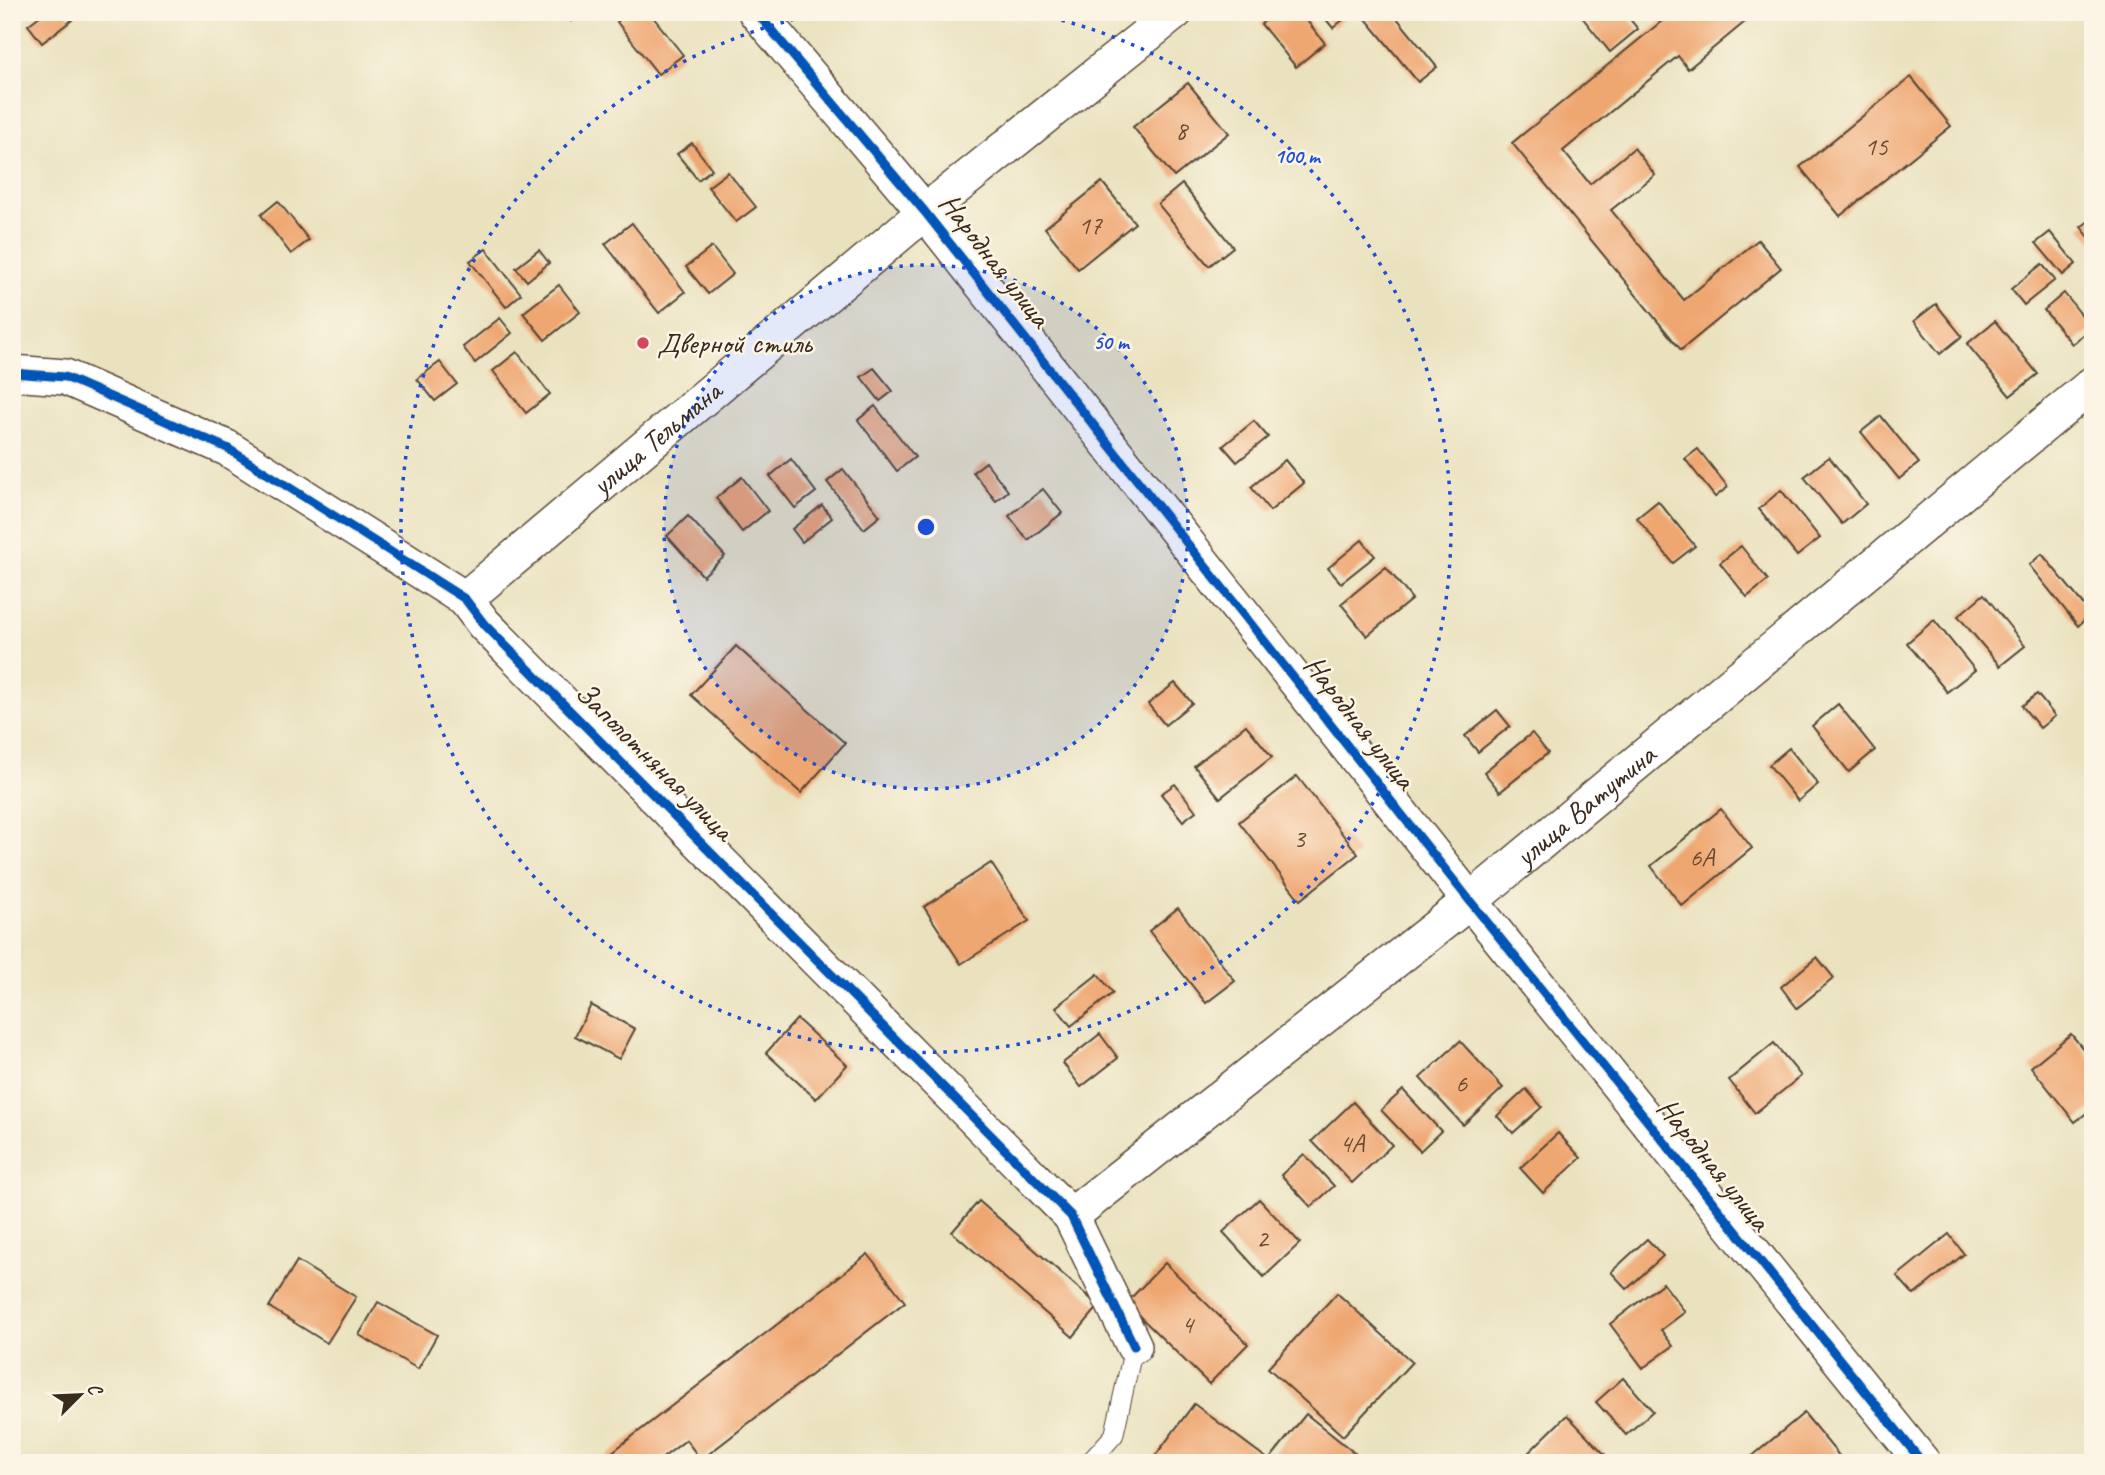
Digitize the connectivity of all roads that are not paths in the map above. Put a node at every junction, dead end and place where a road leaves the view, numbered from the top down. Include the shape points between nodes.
1 (756, 12) edge
2 (1175, 12) edge
3 (925, 212) junction
4 (12, 373) edge
5 (2093, 384) edge
6 (465, 599) junction
7 (1470, 901) junction
8 (1072, 1216) junction
9 (1134, 1346) joint
10 (1089, 1463) edge
11 (1923, 1463) edge

1 - 3 street, Народная улица
2 - 3 street, улица Тельмана
3 - 6 street, улица Тельмана
3 - 7 street, Народная улица
4 - 6 street, Заполотняная улица via 65,377 227,448
5 - 7 street, улица Ватутина
6 - 8 street, Заполотняная улица via 493,634
7 - 8 street, улица Ватутина
7 - 11 street, Народная улица
8 - 9 street, Заполотняная улица
9 - 10 lane via 1114,1435

